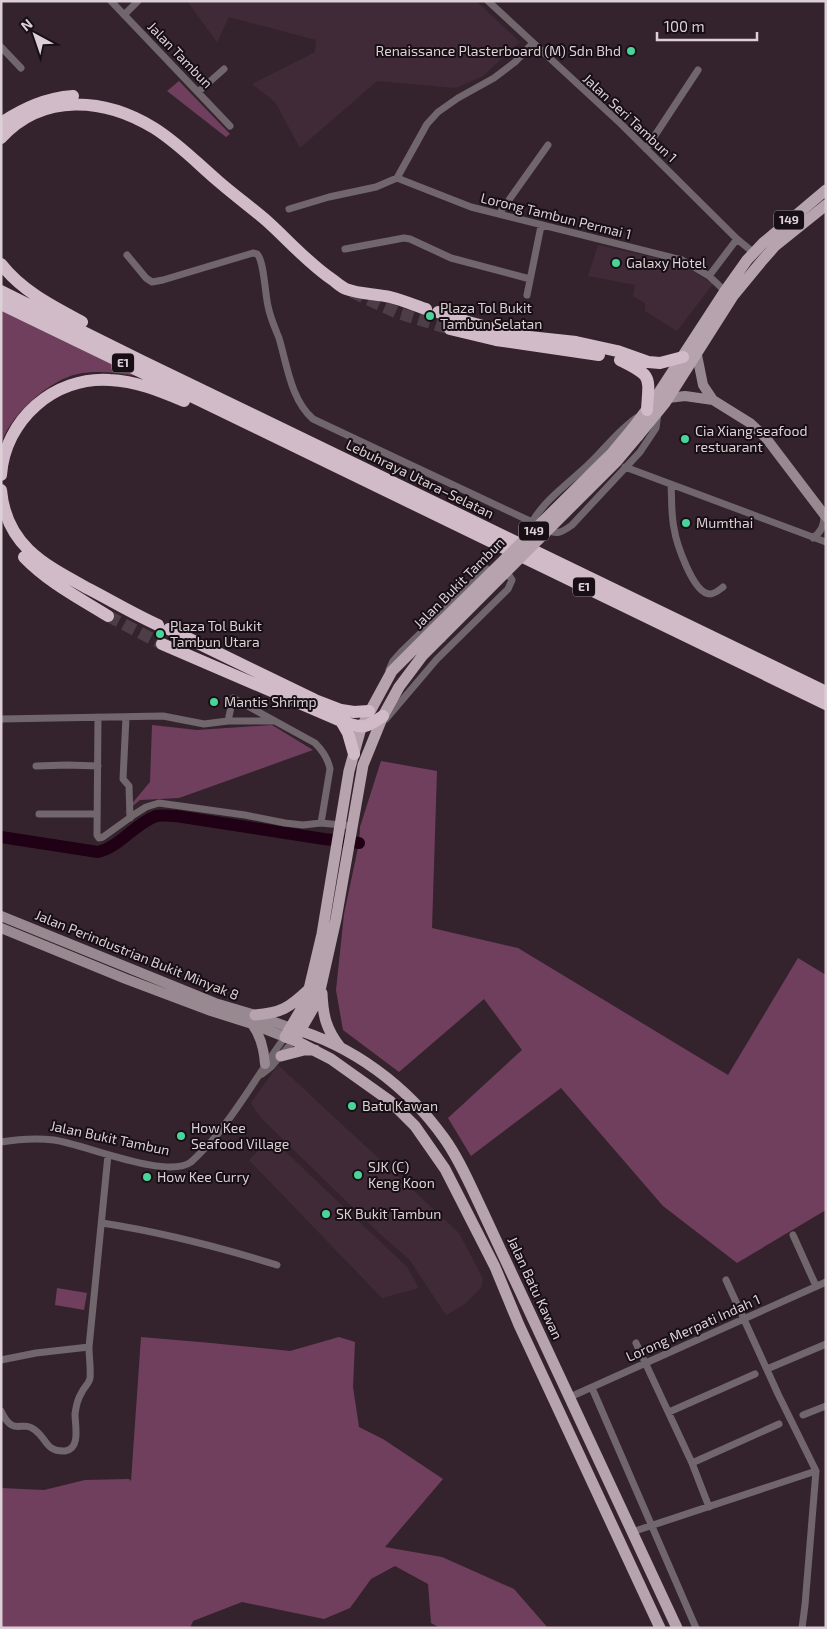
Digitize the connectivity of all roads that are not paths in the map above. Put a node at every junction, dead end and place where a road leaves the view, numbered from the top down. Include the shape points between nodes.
1 (111, 1) edge
2 (138, 1) edge
3 (488, 1) edge
4 (124, 15) junction
5 (533, 43) junction
6 (1, 47) edge
7 (20, 68) dead end
8 (224, 69) dead end
9 (698, 70) dead end
10 (198, 92) junction
11 (1, 123) edge
12 (230, 126) dead end
13 (1, 138) edge
14 (548, 145) dead end
15 (646, 149) junction
16 (396, 178) junction
17 (826, 190) edge
18 (826, 205) edge
19 (289, 209) dead end
20 (499, 214) junction
21 (267, 222) junction
22 (541, 226) junction
23 (737, 239) junction
24 (345, 249) dead end
25 (754, 253) junction
26 (127, 255) dead end
27 (1, 264) edge
28 (709, 276) junction
29 (530, 279) junction
30 (725, 290) junction
31 (1, 291) edge
32 (527, 295) dead end
33 (1, 304) edge
34 (450, 329) tunnel mouth
35 (697, 355) junction
36 (683, 357) junction
37 (142, 361) junction
38 (668, 398) junction
39 (713, 400) junction
40 (652, 412) junction
41 (245, 422) junction
42 (625, 467) junction
43 (1, 475) edge
44 (671, 485) junction
45 (1, 490) edge
46 (825, 516) edge
47 (532, 522) junction
48 (1, 524) edge
49 (813, 538) junction
50 (826, 542) edge
51 (723, 587) dead end
52 (108, 616) tunnel mouth
53 (437, 633) junction
54 (162, 644) tunnel mouth
55 (381, 689) junction
56 (826, 692) edge
57 (826, 704) edge
58 (369, 711) junction
59 (98, 717) junction
60 (126, 717) junction
61 (1, 719) edge
62 (228, 721) junction
63 (275, 721) junction
64 (341, 721) junction
65 (381, 722) junction
66 (361, 728) junction
67 (354, 754) junction
68 (36, 766) dead end
69 (98, 766) junction
70 (39, 814) dead end
71 (97, 814) junction
72 (130, 818) junction
73 (321, 823) junction
74 (345, 829) junction
75 (1, 916) edge
76 (1, 928) edge
77 (321, 986) junction
78 (309, 989) junction
79 (253, 1020) junction
80 (293, 1034) junction
81 (315, 1050) junction
82 (342, 1050) junction
83 (281, 1056) junction
84 (265, 1064) junction
85 (260, 1076) junction
86 (1, 1142) edge
87 (108, 1155) junction
88 (102, 1222) junction
89 (793, 1235) dead end
90 (277, 1265) dead end
91 (726, 1280) dead end
92 (826, 1282) edge
93 (816, 1286) junction
94 (744, 1319) junction
95 (636, 1343) dead end
96 (826, 1344) edge
97 (89, 1347) junction
98 (1, 1360) edge
99 (646, 1364) junction
100 (767, 1369) junction
101 (756, 1374) dead end
102 (592, 1388) junction
103 (570, 1398) junction
104 (826, 1406) edge
105 (1, 1412) edge
106 (669, 1412) junction
107 (803, 1415) dead end
108 (779, 1424) dead end
109 (692, 1463) junction
110 (816, 1471) junction
111 (709, 1507) junction
112 (651, 1526) junction
113 (632, 1532) junction
114 (660, 1628) edge
115 (677, 1628) edge
116 (696, 1628) edge
117 (802, 1628) edge

1 - 4 street, Jalan Tambun
2 - 4 street
3 - 5 street, Jalan Seri Tambun 1
4 - 10 street, Jalan Tambun
5 - 15 street, Jalan Seri Tambun 1
5 - 16 street via 494,78 438,112 427,124
6 - 7 street
8 - 10 street
9 - 15 street
10 - 12 street, Jalan Tambun
11 - 21 highway via 21,110 56,97 86,96 121,104 174,132 225,176
13 - 21 highway via 20,121 50,107 90,105 118,111 170,139
14 - 20 street
15 - 23 street, Jalan Seri Tambun 1
16 - 19 street via 376,187
16 - 20 street, Lorong Tambun Permai 1 via 471,207
17 - 25 main road, Jalan Bukit Tambun / 149
18 - 35 main road, Jalan Bukit Tambun / 149 via 775,246 761,262 733,296
20 - 22 street, Lorong Tambun Permai 1
21 - 36 highway via 346,289 392,298 520,336 576,342 648,362 660,363
22 - 28 street, Lorong Tambun Permai 1 via 682,260
22 - 29 street
23 - 25 street, Jalan Seri Tambun 1
23 - 28 street
24 - 29 street via 404,238 451,258
25 - 30 main road, Jalan Bukit Tambun / 149
26 - 47 street via 152,282 257,254 262,262 268,307 291,381 308,414
27 - 37 highway via 31,292 106,335
28 - 30 street, Lorong Tambun Permai 1
29 - 32 street
30 - 36 main road, Jalan Bukit Tambun / 149
31 - 37 highway, Lebuhraya Utara–Selatan / E1
33 - 41 highway, Lebuhraya Utara–Selatan / E1
34 - 40 highway via 496,340 616,358 645,375
35 - 38 main road, Jalan Bukit Tambun / 149
35 - 39 street via 703,384
36 - 40 main road, Jalan Bukit Tambun / 149
37 - 56 highway, Lebuhraya Utara–Selatan / E1
38 - 39 street via 685,396
38 - 40 main road, Jalan Bukit Tambun / 149
39 - 46 street via 750,423 766,438
40 - 42 street via 656,428
40 - 47 street via 628,424 541,509
40 - 53 main road, Jalan Bukit Tambun / 149, bridge
41 - 43 highway via 131,382 102,379 84,382 53,393 25,416 9,441
41 - 57 highway, Lebuhraya Utara–Selatan / E1
42 - 44 street
42 - 47 street via 562,533 556,534
44 - 49 street
44 - 51 street via 673,526 695,584 708,594
45 - 58 highway via 12,528 23,544 56,572 315,700 341,710
46 - 49 street via 821,531
48 - 52 highway via 10,541 36,569
49 - 50 street
53 - 55 main road, Jalan Bukit Tambun / 149 via 397,666
53 - 65 main road, Jalan Bukit Tambun / 149 via 408,674
54 - 64 highway
55 - 58 main road, Jalan Bukit Tambun / 149
55 - 65 street via 396,657 489,567 501,564 508,571 512,580 508,589 437,659
58 - 66 main road, Jalan Bukit Tambun / 149
59 - 60 street
59 - 61 street
59 - 69 street
60 - 62 street via 163,716 204,724
60 - 72 street via 123,779 129,786
62 - 63 street
62 - 63 street via 233,698
63 - 73 street via 315,743 329,761
64 - 66 highway
64 - 67 highway
65 - 66 highway
65 - 74 main road, Jalan Bukit Tambun via 362,765
66 - 67 main road, Jalan Bukit Tambun
67 - 74 main road, Jalan Bukit Tambun via 349,770
68 - 69 street
69 - 71 street
70 - 71 street
71 - 72 street via 99,838
72 - 73 street via 159,803 285,823
73 - 74 street
74 - 77 main road, Jalan Bukit Tambun via 347,852
74 - 78 main road, Jalan Bukit Tambun via 335,850 322,934
75 - 79 street, Jalan Perindustrian Bukit Minyak 8
76 - 79 street, Jalan Perindustrian Bukit Minyak 8 via 194,1005
77 - 80 main road, Jalan Bukit Tambun via 315,1005
77 - 82 main road via 327,1026
78 - 79 main road via 282,1010
78 - 80 main road, Jalan Bukit Tambun
79 - 80 street, Jalan Perindustrian Bukit Minyak 8
79 - 84 street via 264,1050
80 - 81 main road, Jalan Batu Kawan
80 - 82 main road, Jalan Batu Kawan via 322,1039
80 - 83 street, Jalan Bukit Tambun
80 - 84 street, Jalan Bukit Tambun
81 - 83 main road
81 - 114 main road, Jalan Batu Kawan via 394,1105 415,1126 445,1169 495,1267
82 - 103 main road, Jalan Batu Kawan via 392,1081 412,1100 457,1158
83 - 85 street, Jalan Bukit Tambun
84 - 85 street, Jalan Bukit Tambun
85 - 87 street, Jalan Bukit Tambun via 218,1134 190,1163 169,1167
86 - 87 street, Jalan Bukit Tambun via 57,1140
87 - 88 street
88 - 90 street via 145,1229
88 - 97 street
89 - 93 street
91 - 94 street
92 - 93 street, Lorong Merpati Indah 1
93 - 94 street, Lorong Merpati Indah 1
94 - 99 street, Lorong Merpati Indah 1
94 - 100 street
95 - 99 street
96 - 100 street
97 - 98 street
97 - 105 street via 90,1378 78,1401 76,1442 71,1449 50,1448 36,1430 11,1426
99 - 102 street, Lorong Merpati Indah 1
99 - 106 street
100 - 110 street
101 - 106 street
102 - 103 street, Lorong Merpati Indah 1
102 - 112 street
103 - 113 main road, Jalan Batu Kawan
104 - 107 street
106 - 109 street
108 - 109 street
109 - 111 street
110 - 111 street
110 - 117 street
111 - 112 street
112 - 113 street
112 - 116 street
113 - 115 main road, Jalan Batu Kawan

